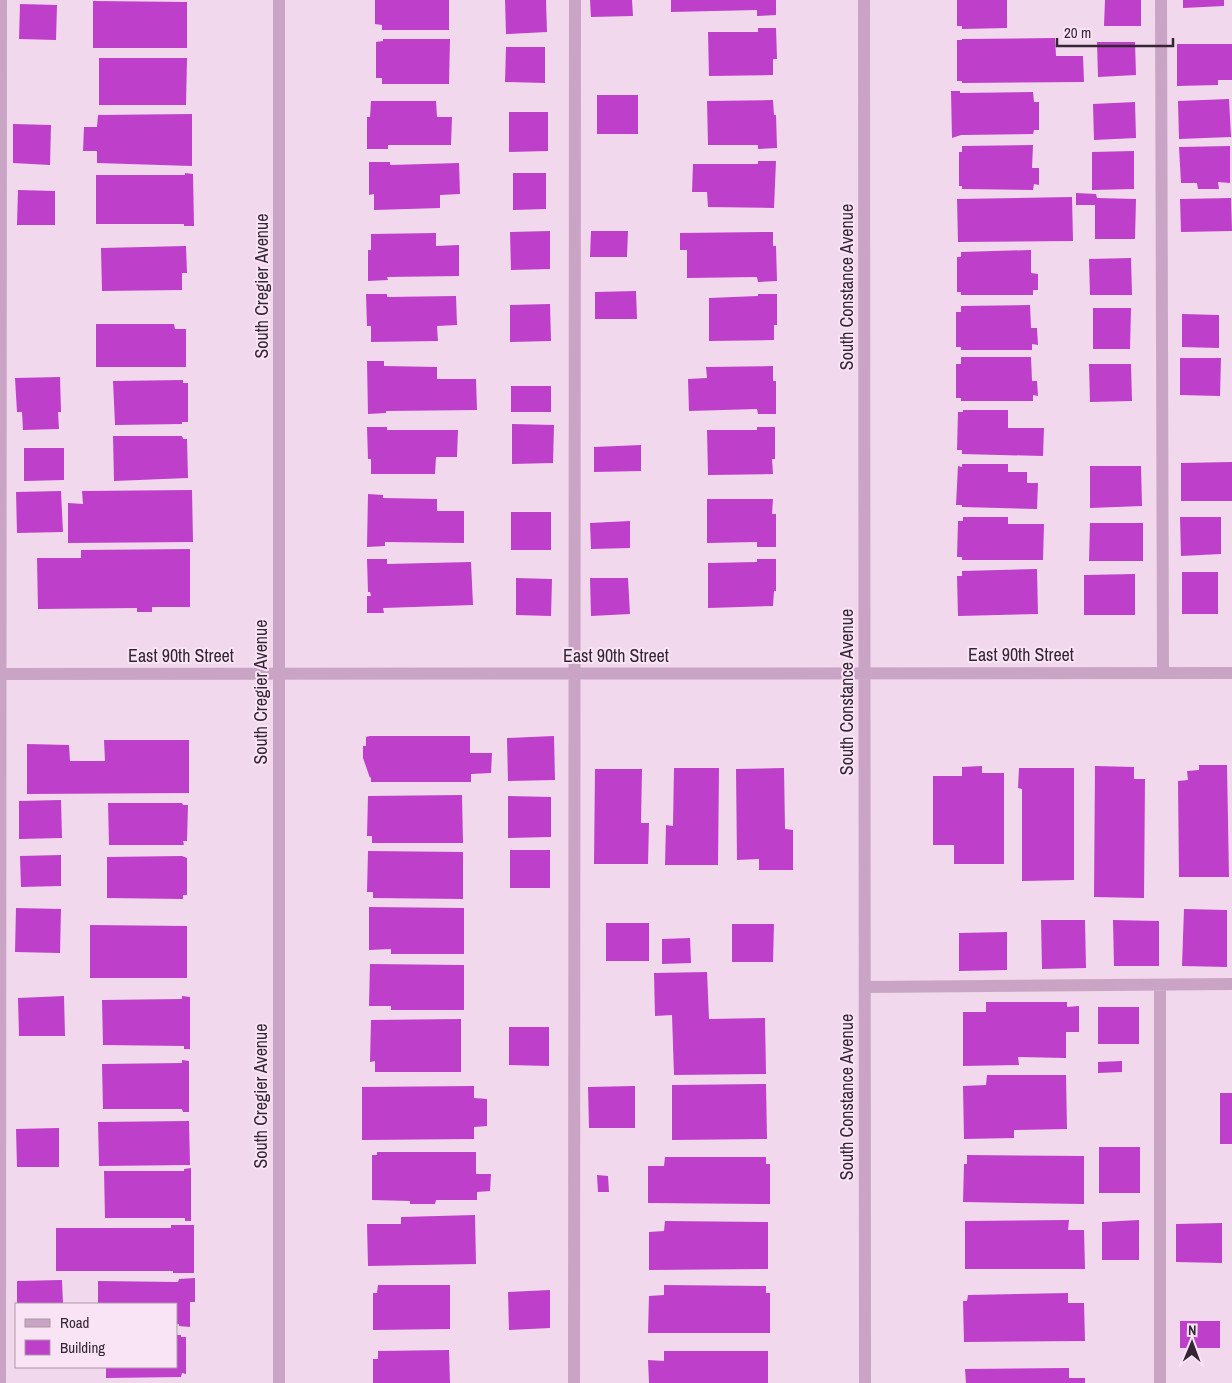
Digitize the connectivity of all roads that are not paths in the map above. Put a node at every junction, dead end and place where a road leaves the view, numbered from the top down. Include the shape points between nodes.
1 (1, 0) edge
2 (279, 0) edge
3 (575, 0) edge
4 (864, 0) edge
5 (1161, 0) edge
6 (864, 673) junction
7 (1163, 673) junction
8 (1232, 673) edge
9 (0, 674) edge
10 (279, 674) junction
11 (575, 674) junction
12 (1160, 984) junction
13 (1232, 984) edge
14 (865, 987) junction
15 (0, 1383) edge
16 (279, 1383) edge
17 (574, 1383) edge
18 (865, 1383) edge
19 (1160, 1383) edge

1 - 9 street
2 - 10 street, South Cregier Avenue
3 - 11 street
4 - 6 street, South Constance Avenue
5 - 7 street
6 - 7 street, East 90th Street
6 - 11 street, East 90th Street
6 - 14 street, South Constance Avenue
7 - 8 street, East 90th Street
9 - 10 street, East 90th Street
9 - 15 street
10 - 11 street, East 90th Street
10 - 16 street, South Cregier Avenue
11 - 17 street
12 - 13 street
12 - 14 street
12 - 19 street
14 - 18 street, South Constance Avenue

